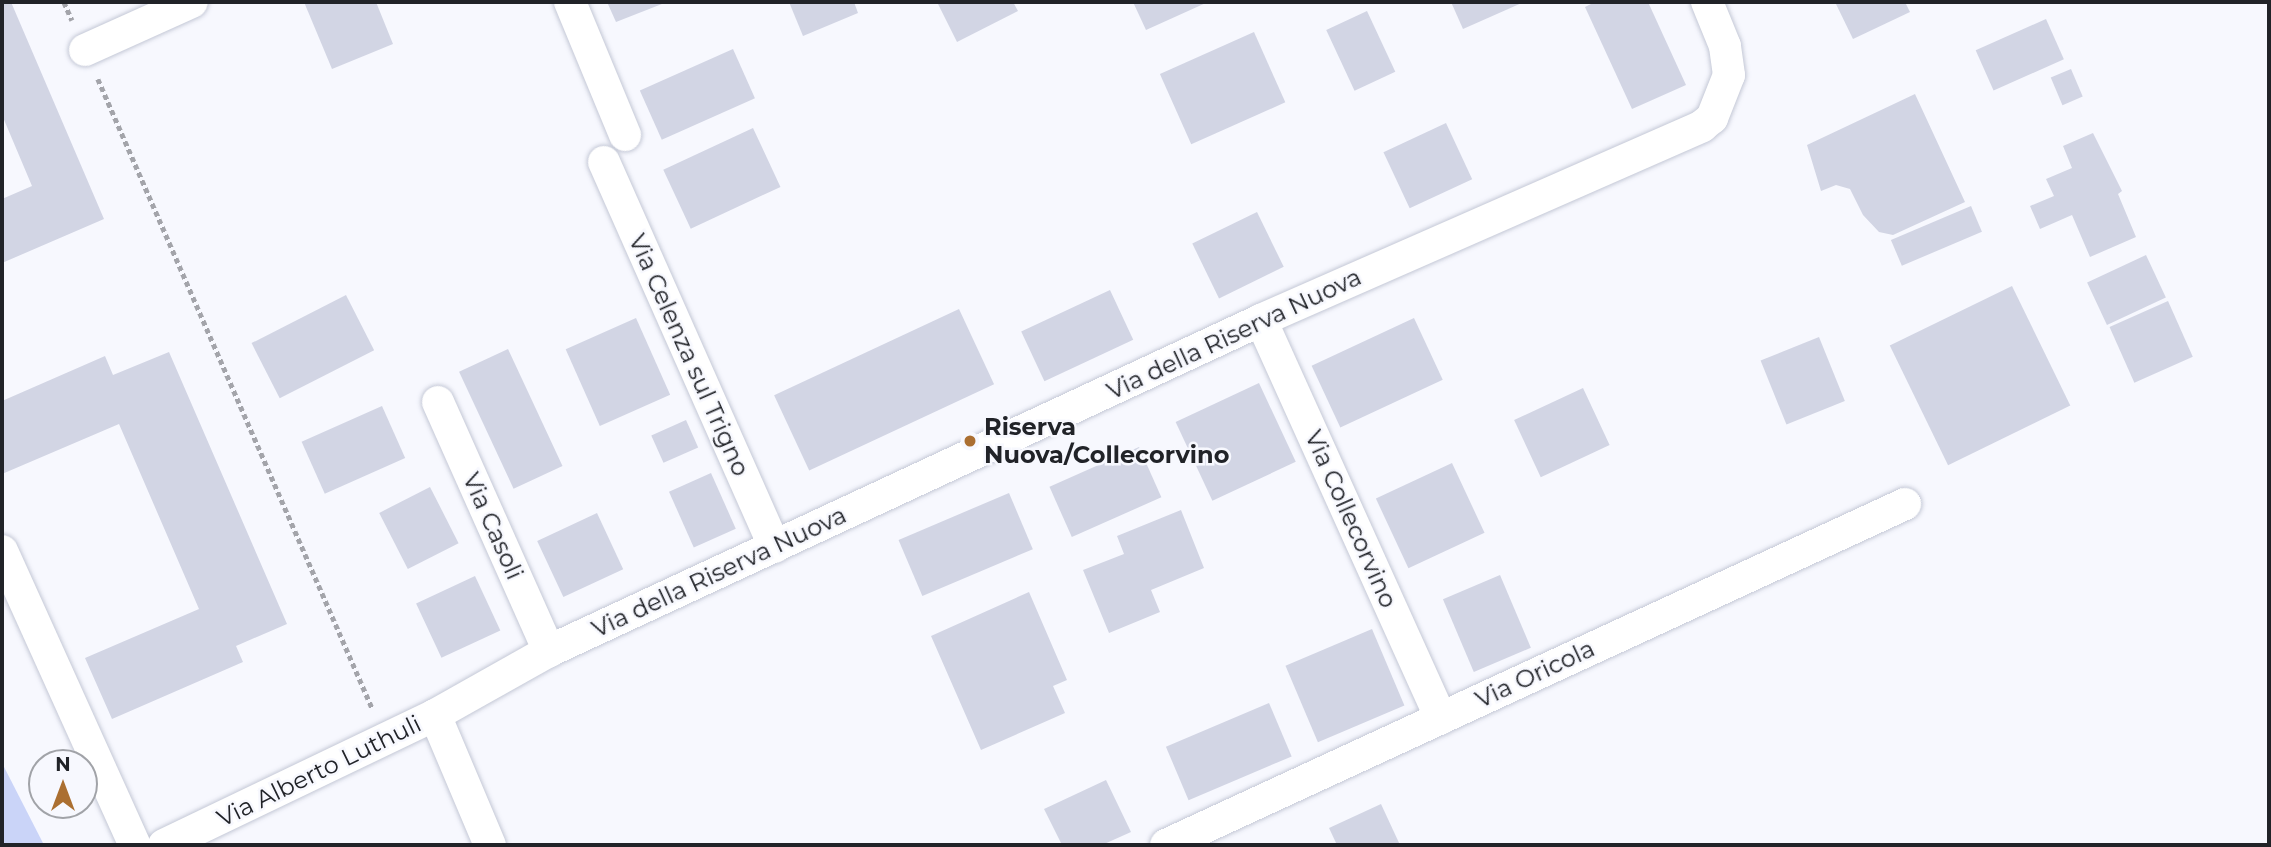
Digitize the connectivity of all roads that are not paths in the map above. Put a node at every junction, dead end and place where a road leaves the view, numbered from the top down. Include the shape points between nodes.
1 (192, 2) edge
2 (570, 2) edge
3 (1707, 2) edge
4 (85, 50) road end
5 (625, 135) dead end
6 (604, 162) dead end
7 (1261, 320) junction
8 (438, 402) dead end
9 (1905, 505) dead end
10 (775, 547) junction
11 (2, 551) edge
12 (548, 651) junction
13 (435, 715) junction
14 (1441, 718) junction
15 (135, 845) edge
16 (164, 845) edge
17 (490, 845) edge
18 (1166, 845) edge

1 - 4 street
2 - 5 street
3 - 7 street, Via della Riserva Nuova via 1725,46 1729,75 1712,118 1702,126
6 - 10 street, Via Celenza sul Trigno
7 - 10 street, Via della Riserva Nuova
7 - 14 street, Via Collecorvino
8 - 12 street, Via Casoli
9 - 14 street, Via Oricola
10 - 12 street, Via della Riserva Nuova
11 - 15 street
12 - 13 street, Via della Riserva Nuova
13 - 16 street, Via Alberto Luthuli
13 - 17 street
14 - 18 street, Via Oricola

